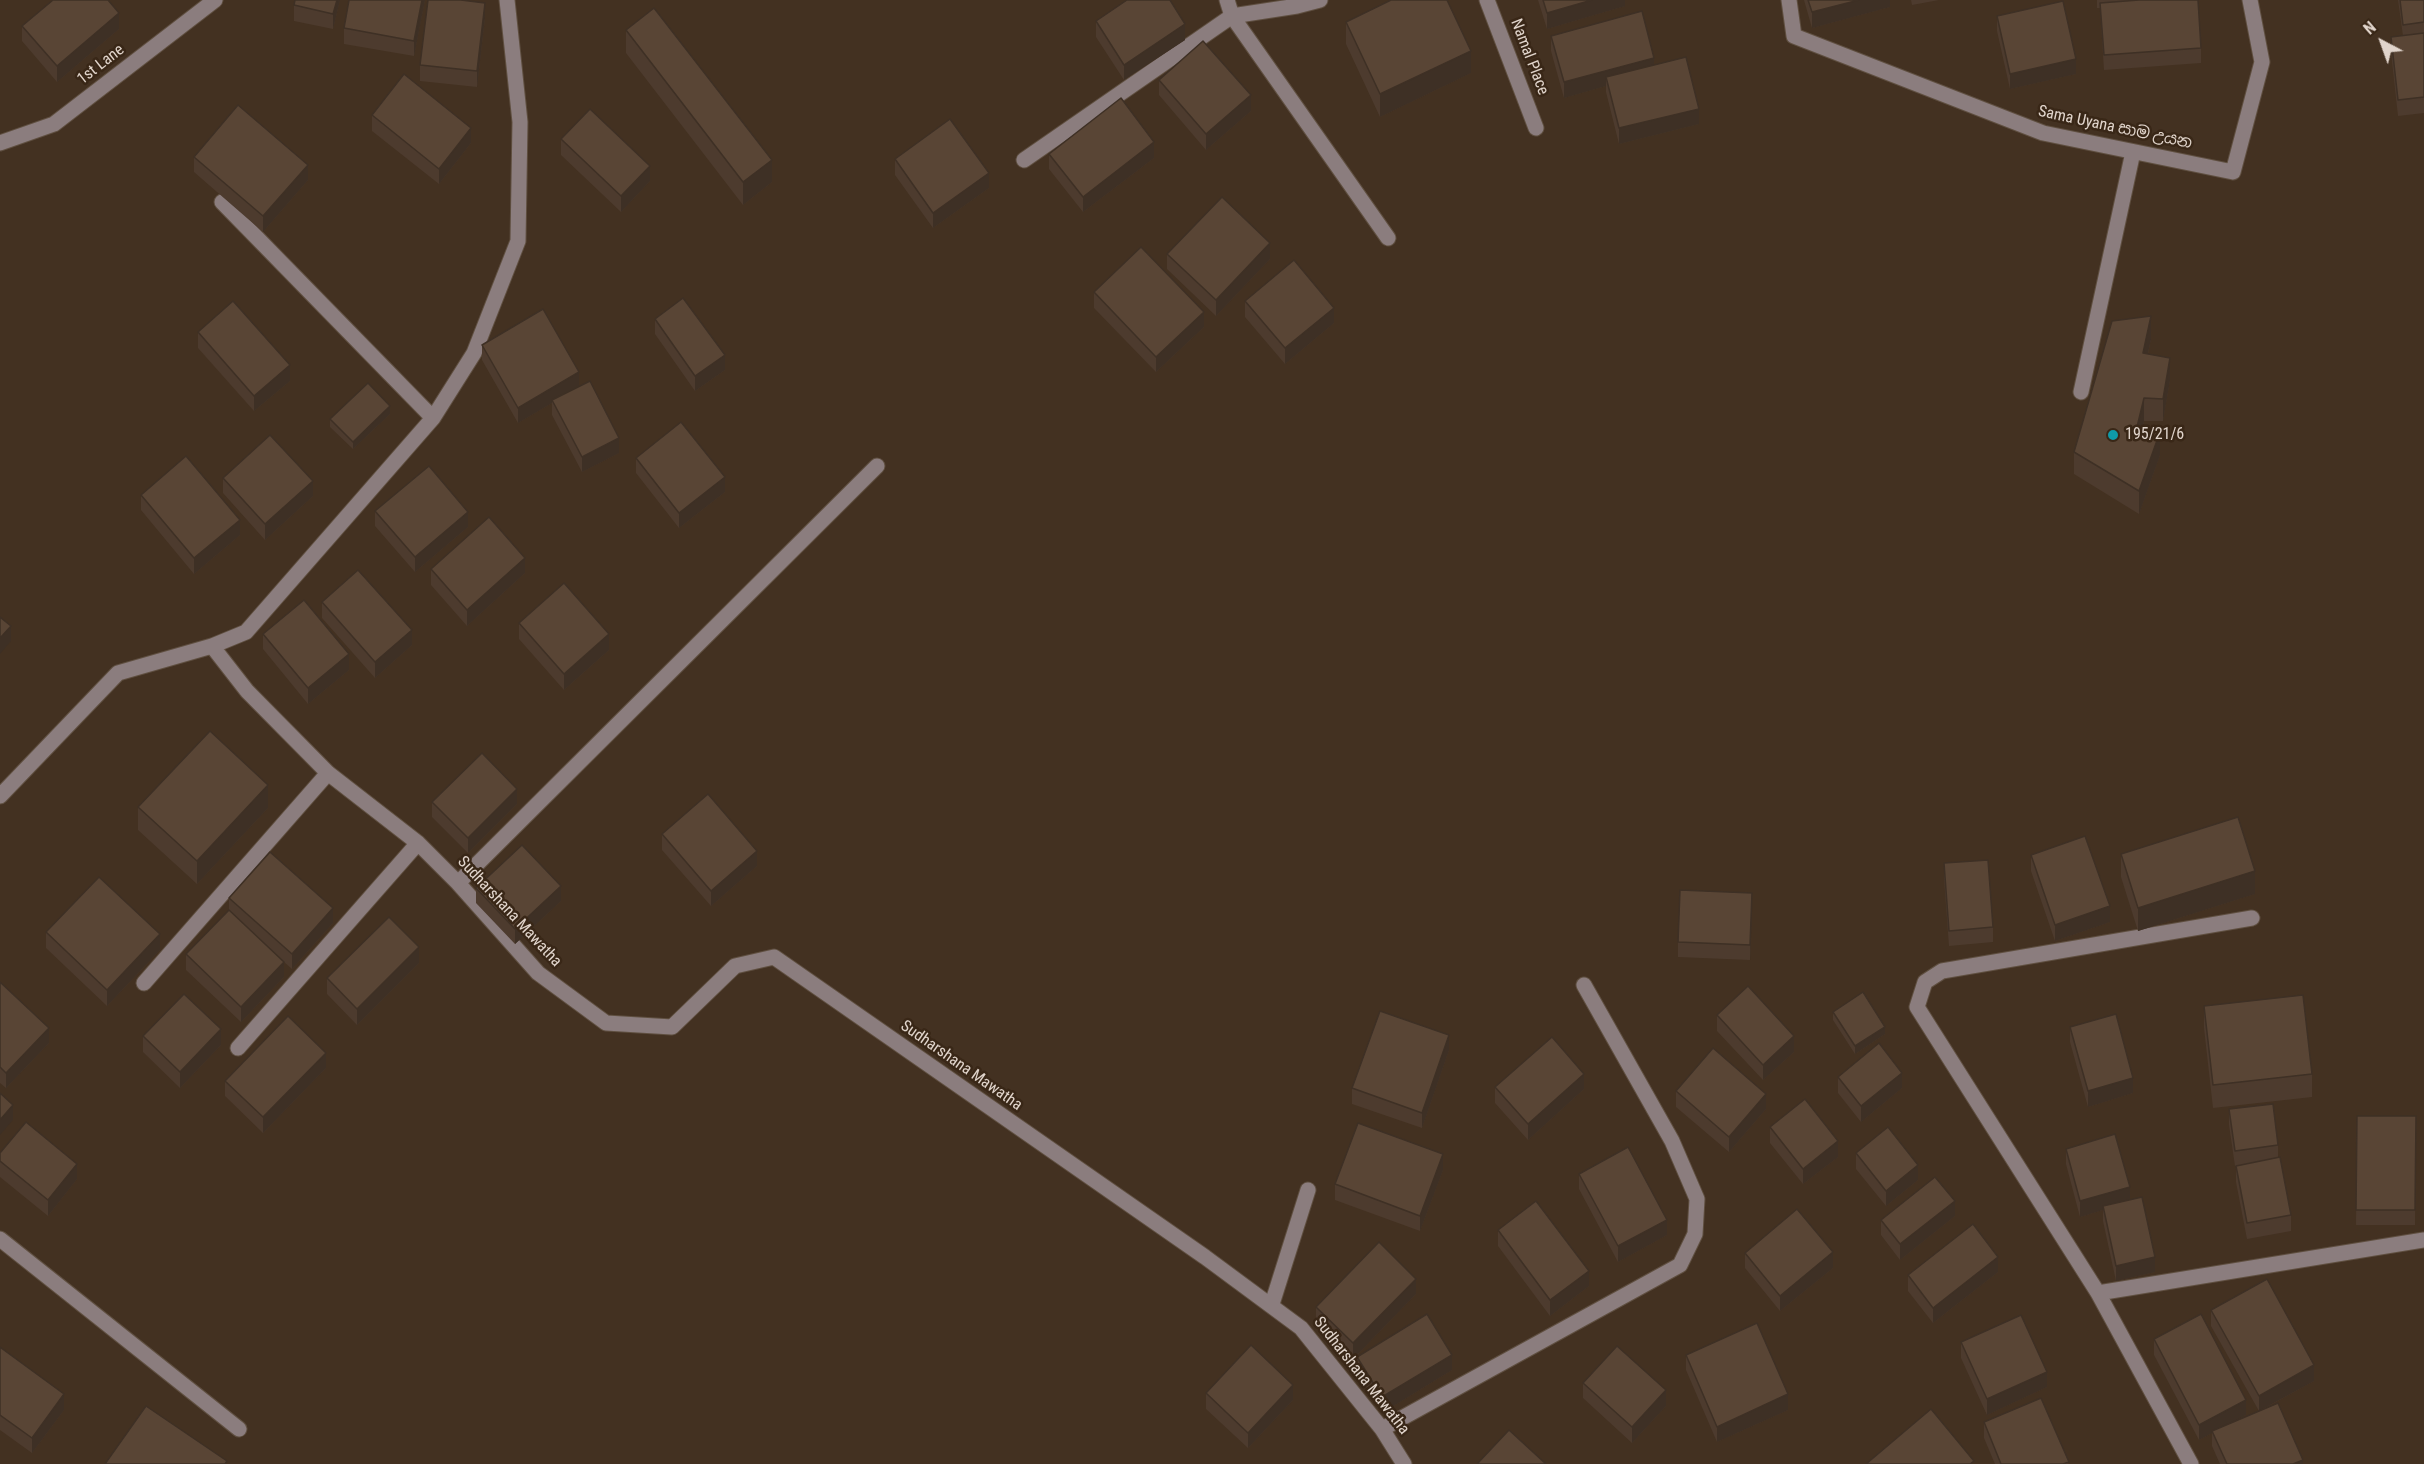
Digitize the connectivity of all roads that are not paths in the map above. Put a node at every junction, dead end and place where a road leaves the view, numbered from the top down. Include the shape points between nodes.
1 (215, 0) edge
2 (507, 0) edge
3 (1227, 0) edge
4 (1320, 0) edge
5 (1487, 0) edge
6 (1789, 0) edge
7 (2250, 0) edge
8 (1232, 16) junction
9 (1536, 128) dead end
10 (0, 143) edge
11 (2133, 152) junction
12 (1024, 160) dead end
13 (222, 202) edge
14 (1388, 238) dead end
15 (2081, 392) dead end
16 (433, 418) junction
17 (877, 466) dead end
18 (212, 646) junction
19 (328, 773) junction
20 (0, 796) edge
21 (418, 843) junction
22 (458, 883) junction
23 (2253, 918) dead end
24 (144, 983) dead end
25 (1584, 985) dead end
26 (238, 1048) dead end
27 (1308, 1190) dead end
28 (0, 1239) edge
29 (2424, 1240) edge
30 (2098, 1293) junction
31 (1272, 1304) junction
32 (239, 1429) dead end
33 (1382, 1429) junction
34 (1404, 1464) edge
35 (2191, 1464) edge

1 - 10 street, 1st Lane via 54,124
2 - 16 street via 520,123 518,241 474,353
3 - 8 street
4 - 8 street
5 - 9 street, Namal Place
6 - 11 street, Sama Uyana සාම උයන via 1794,36 2043,134
7 - 11 street, Sama Uyana සාම උයන via 2262,62 2233,172
8 - 12 street
8 - 14 street
11 - 15 street
13 - 16 street
16 - 18 street via 246,632
17 - 22 street
18 - 19 street, Sudharshana Mawatha via 247,691
18 - 20 street via 117,672
19 - 21 street, Sudharshana Mawatha
19 - 24 street
21 - 22 street, Sudharshana Mawatha
21 - 26 street
22 - 31 street, Sudharshana Mawatha via 538,973 606,1023 672,1027 735,966 774,957
23 - 30 street via 1942,971 1925,982 1917,1007
25 - 33 street via 1672,1141 1697,1199 1695,1234 1680,1265
27 - 31 street
28 - 32 street
29 - 30 street
30 - 35 street
31 - 33 street, Sudharshana Mawatha via 1301,1328
33 - 34 street, Sudharshana Mawatha

